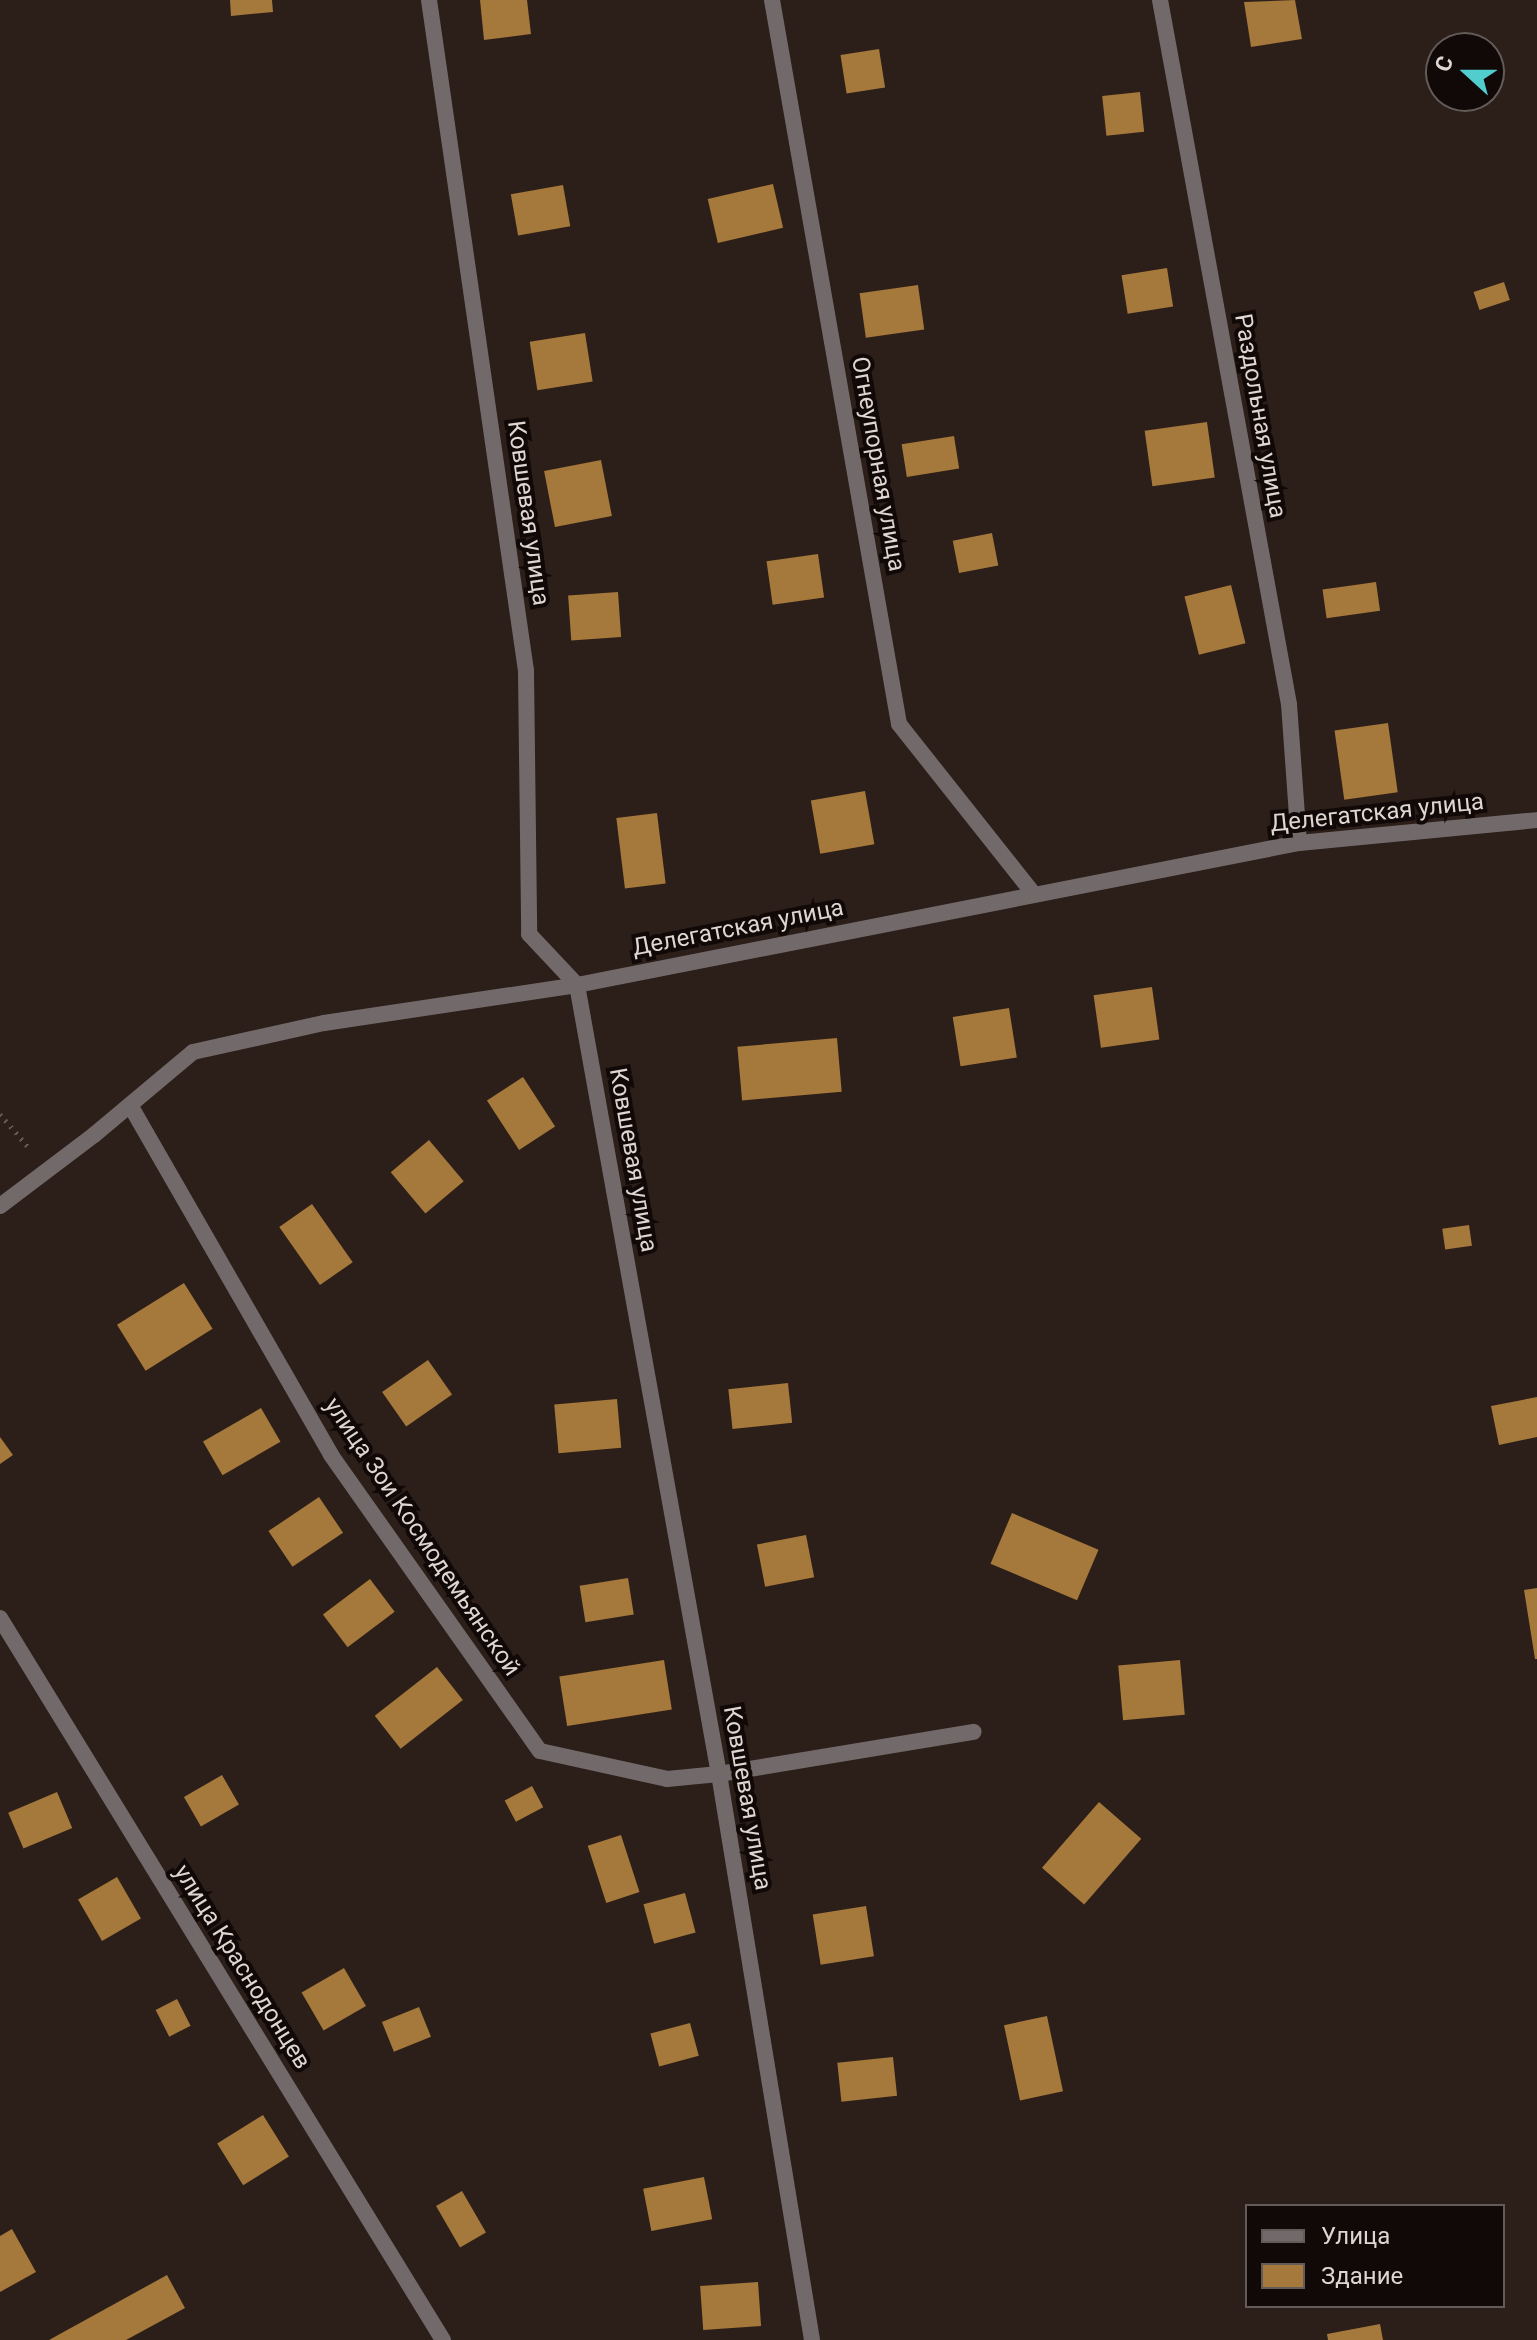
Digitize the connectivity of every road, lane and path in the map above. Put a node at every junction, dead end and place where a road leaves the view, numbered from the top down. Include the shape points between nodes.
1 (429, 0) edge
2 (772, 0) edge
3 (1160, 0) edge
4 (1537, 820) edge
5 (1299, 843) junction
6 (1033, 893) junction
7 (577, 985) junction
8 (130, 1105) junction
9 (0, 1114) edge
10 (48, 1170) junction
11 (0, 1206) edge
12 (0, 1618) edge
13 (974, 1732) dead end
14 (719, 1774) junction
15 (443, 2340) edge
16 (812, 2340) edge

1 - 7 street, Ковшевая улица via 526,671 529,934
2 - 6 street, Огнеупорная улица via 899,724
3 - 5 street, Раздольная улица via 1289,704
4 - 5 street, Делегатская улица
5 - 6 street, Делегатская улица
6 - 7 street, Делегатская улица
7 - 8 street, Делегатская улица via 324,1023 193,1052
7 - 14 street, Ковшевая улица
8 - 10 street, Делегатская улица
8 - 14 street, улица Зои Космодемьянской via 331,1455 540,1751 667,1779
9 - 10 path
10 - 11 street, Делегатская улица
12 - 15 street, улица Краснодонцев
13 - 14 street, улица Зои Космодемьянской
14 - 16 street, Ковшевая улица

